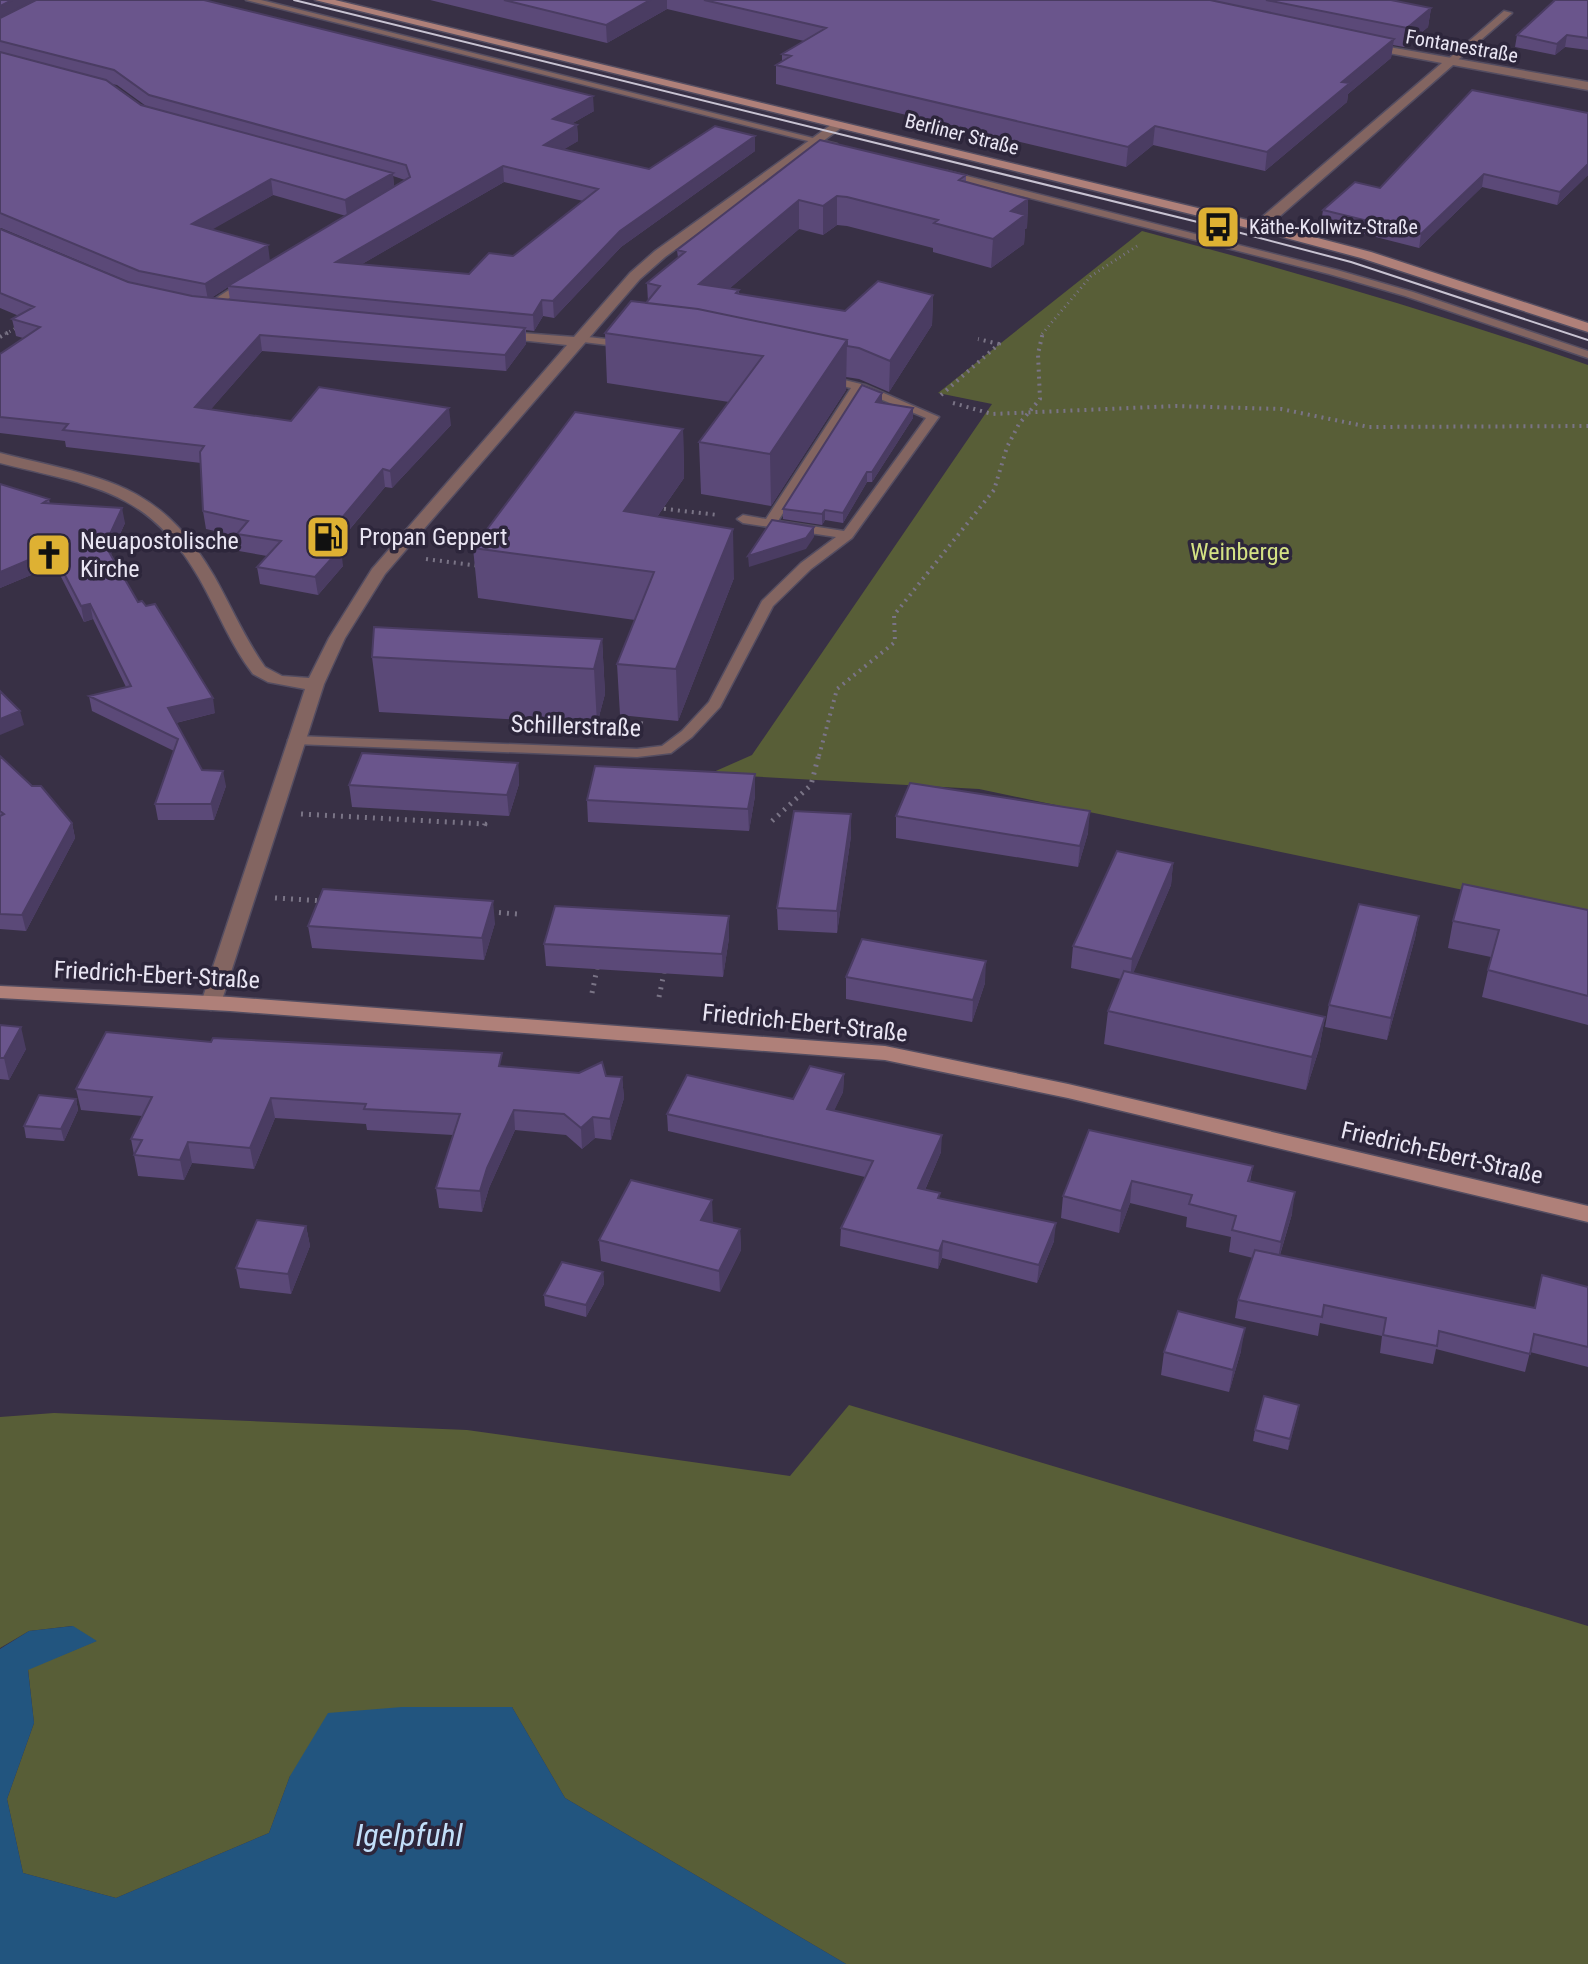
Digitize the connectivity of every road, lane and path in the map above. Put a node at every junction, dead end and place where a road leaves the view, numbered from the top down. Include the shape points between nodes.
1 (250, 0) edge
2 (321, 0) edge
3 (1507, 13) dead end
4 (1357, 44) edge
5 (1449, 63) junction
6 (1588, 86) edge
7 (839, 125) junction
8 (816, 140) junction
9 (838, 146) edge
10 (940, 172) edge
11 (1259, 227) junction
12 (1167, 229) junction
13 (259, 275) edge
14 (201, 307) joint
15 (232, 310) edge
16 (27, 322) edge
17 (1588, 328) edge
18 (480, 332) edge
19 (0, 337) edge
20 (978, 339) dead end
21 (578, 340) junction
22 (631, 345) edge
23 (1588, 355) edge
24 (813, 377) edge
25 (858, 386) junction
26 (1027, 415) junction
27 (1588, 426) edge
28 (0, 458) edge
29 (653, 508) edge
30 (695, 511) dead end
31 (743, 519) dead end
32 (770, 523) junction
33 (847, 535) junction
34 (393, 555) junction
35 (488, 567) edge
36 (315, 684) junction
37 (295, 740) junction
38 (272, 813) junction
39 (772, 821) dead end
40 (484, 827) dead end
41 (246, 896) junction
42 (333, 902) edge
43 (486, 912) edge
44 (517, 914) dead end
45 (597, 969) edge
46 (664, 973) edge
47 (0, 992) edge
48 (592, 993) dead end
49 (659, 997) dead end
50 (211, 1003) junction
51 (1588, 1214) edge

1 - 8 lane
2 - 7 street, Berliner Straße
3 - 5 lane
4 - 5 street, Fontanestraße
5 - 6 street, Fontanestraße
5 - 11 street
7 - 8 street
7 - 11 street, Berliner Straße
8 - 9 lane
8 - 21 street via 660,254
10 - 12 lane, Berliner Straße
11 - 17 street, Berliner Straße via 1366,255
12 - 23 lane, Berliner Straße via 1409,294
12 - 26 path via 1091,276 1044,329 1040,399
13 - 14 lane
14 - 15 street
16 - 19 path
18 - 21 street
20 - 26 path via 999,344 936,398 992,414
21 - 22 lane
21 - 34 street
24 - 25 lane, Schillerstraße
25 - 32 lane
25 - 33 lane, Schillerstraße via 933,417
26 - 27 path via 1176,406 1281,409 1369,427
26 - 39 path via 1007,447 994,490 894,615 895,642 837,689 811,785
28 - 36 street via 120,492 147,506 184,543 261,673
29 - 30 path
31 - 32 lane
32 - 33 lane
33 - 37 lane, Schillerstraße via 767,604 715,704 666,750
34 - 35 path
34 - 36 street via 337,638
36 - 37 street
37 - 38 street
38 - 40 path via 426,819
38 - 41 street
41 - 42 path
41 - 50 street
43 - 44 path
45 - 48 path
46 - 49 path
47 - 50 street, Friedrich-Ebert-Straße
50 - 51 street, Friedrich-Ebert-Straße via 885,1053

